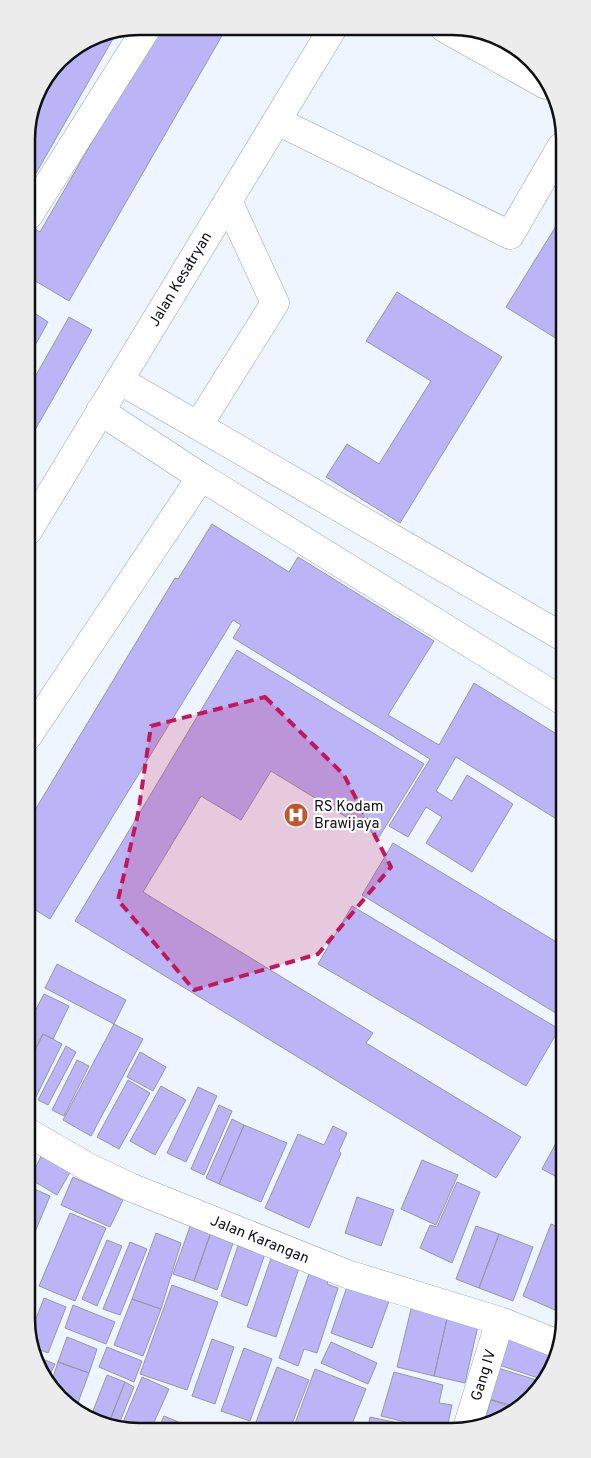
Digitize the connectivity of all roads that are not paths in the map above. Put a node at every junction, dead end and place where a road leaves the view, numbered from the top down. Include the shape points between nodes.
1 (142, 35) edge
2 (329, 35) edge
3 (457, 35) edge
4 (537, 80) edge
5 (276, 120) junction
6 (556, 156) edge
7 (228, 201) junction
8 (35, 205) edge
9 (119, 380) junction
10 (100, 411) junction
11 (198, 426) junction
12 (201, 477) junction
13 (35, 510) edge
14 (556, 633) edge
15 (556, 698) edge
16 (35, 726) edge
17 (35, 1136) edge
18 (500, 1321) junction
19 (553, 1342) edge
20 (468, 1421) edge

1 - 8 street
2 - 5 street, Jalan Kesatryan
3 - 4 street
5 - 6 street via 510,235
5 - 7 street, Jalan Kesatryan
7 - 9 street, Jalan Kesatryan
7 - 11 street via 275,303
9 - 10 street, Jalan Kesatryan
9 - 11 street
10 - 12 street
10 - 13 street, Jalan Kesatryan
11 - 14 street
12 - 15 street
12 - 16 street
17 - 18 street, Jalan Karangan via 130,1187 347,1274
18 - 19 street, Jalan Karangan
18 - 20 street, Gang IV

